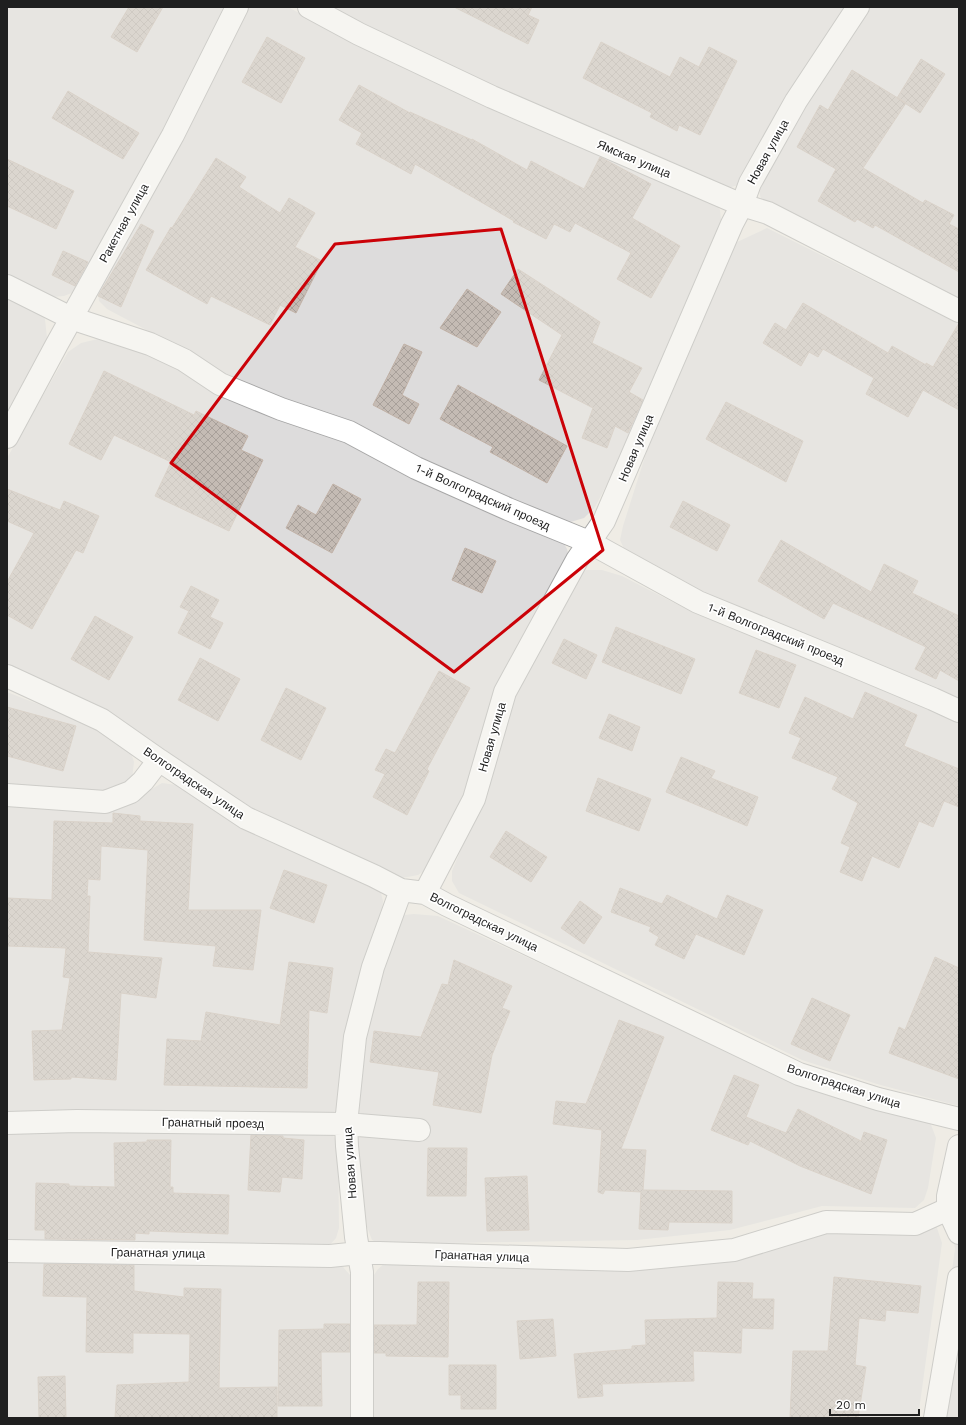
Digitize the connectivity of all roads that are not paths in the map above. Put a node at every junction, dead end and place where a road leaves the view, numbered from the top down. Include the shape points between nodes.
1 (236, 7) edge
2 (309, 7) edge
3 (858, 7) edge
4 (742, 205) junction
5 (7, 286) edge
6 (959, 311) edge
7 (71, 318) junction
8 (7, 437) edge
9 (589, 542) junction
10 (7, 676) edge
11 (959, 711) edge
12 (159, 760) junction
13 (7, 795) edge
14 (401, 890) junction
15 (425, 893) junction
16 (959, 1119) edge
17 (7, 1123) edge
18 (346, 1124) junction
19 (419, 1130) dead end
20 (959, 1146) edge
21 (948, 1209) junction
22 (959, 1233) edge
23 (7, 1251) edge
24 (359, 1253) junction
25 (959, 1278) edge
26 (362, 1418) edge
27 (935, 1418) edge

1 - 7 street, Ракетная улица via 173,135
2 - 4 street, Ямская улица via 359,34 492,97
3 - 4 street, Новая улица via 796,102 750,183
4 - 6 street, Ямская улица via 768,213
4 - 9 street, Новая улица via 604,521
5 - 7 street, 1-й Волгоградский проезд
7 - 8 street, Ракетная улица
7 - 9 street, 1-й Волгоградский проезд via 150,344 184,360 220,384 281,409 349,432 416,468
9 - 11 street, 1-й Волгоградский проезд via 698,602
9 - 15 street, Новая улица via 505,692 474,799
10 - 12 street, Волгоградская улица via 102,720
12 - 13 street via 131,792 105,802
12 - 14 street, Волгоградская улица via 246,818
14 - 15 street, Волгоградская улица
14 - 18 street, Новая улица via 373,967 355,1036
15 - 16 street, Волгоградская улица via 447,906 799,1074 878,1099
17 - 18 street, Гранатный проезд via 78,1121
18 - 19 street, Гранатный проезд
18 - 24 street, Новая улица
20 - 21 street via 948,1196
21 - 22 street
21 - 24 street, Гранатная улица via 915,1224 826,1222 734,1250 628,1260
23 - 24 street, Гранатная улица via 330,1256
24 - 26 street, Новая улица via 362,1272
25 - 27 street

